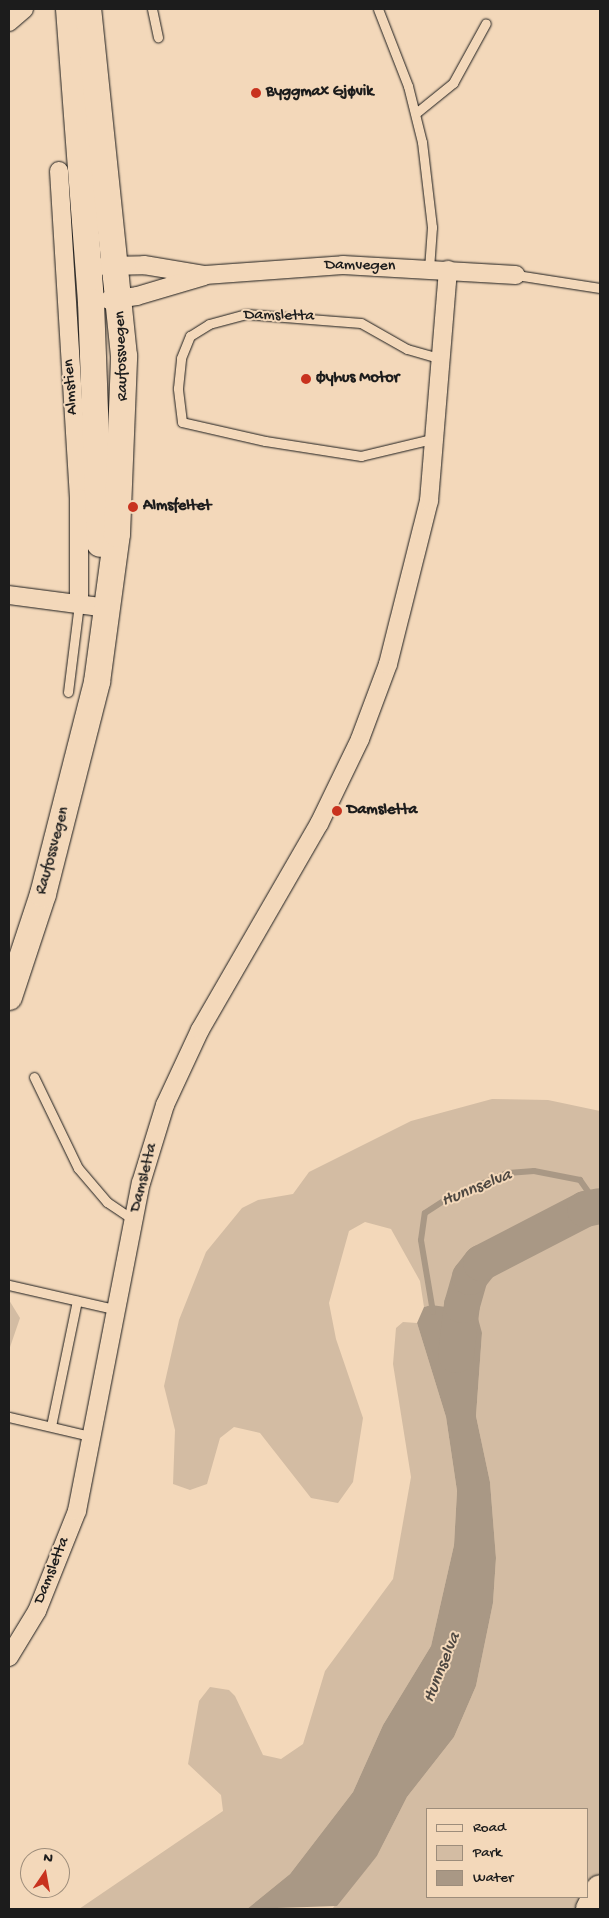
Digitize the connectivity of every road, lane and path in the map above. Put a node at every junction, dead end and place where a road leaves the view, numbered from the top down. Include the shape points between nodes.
1 (24, 9) edge
2 (69, 9) edge
3 (88, 9) edge
4 (152, 9) edge
5 (378, 9) edge
6 (9, 22) edge
7 (486, 23) dead end
8 (158, 37) dead end
9 (416, 113) junction
10 (59, 171) dead end
11 (116, 266) junction
12 (88, 268) junction
13 (428, 269) junction
14 (448, 270) junction
15 (205, 275) junction
16 (516, 275) joint
17 (600, 288) edge
18 (120, 298) junction
19 (91, 302) junction
20 (443, 359) junction
21 (436, 438) junction
22 (9, 594) edge
23 (94, 606) junction
24 (9, 997) edge
25 (34, 1077) dead end
26 (134, 1220) junction
27 (9, 1286) edge
28 (77, 1301) junction
29 (118, 1310) junction
30 (9, 1417) edge
31 (51, 1426) junction
32 (94, 1437) junction
33 (9, 1657) edge
34 (600, 1889) edge
35 (590, 1909) edge

1 - 6 street
2 - 12 main road, Raufossvegen
3 - 11 main road, Raufossvegen
4 - 8 lane
5 - 9 lane
7 - 9 lane via 453,83
9 - 13 lane via 431,217
10 - 23 street, Almstien via 79,498
11 - 12 street, Damvegen
11 - 15 street, Damvegen via 144,265
11 - 18 main road, Raufossvegen
12 - 19 main road, Raufossvegen
13 - 14 street, Damvegen
13 - 15 street, Damvegen via 343,265
14 - 16 street, Damvegen
14 - 20 street, Damsletta
15 - 18 street, Damvegen
16 - 17 lane
18 - 19 street, Damvegen
18 - 23 main road, Raufossvegen via 125,408
19 - 23 main road, Raufossvegen via 101,520
20 - 21 street, Damsletta
20 - 21 lane, Damsletta via 406,349 361,324 246,314 197,330 186,345 180,373 180,418 186,424 361,456
21 - 26 street, Damsletta via 414,573 388,664 360,739 315,831 180,1070 165,1105
22 - 23 street
23 - 24 main road, Raufossvegen via 97,682 78,697 61,827
25 - 26 lane via 78,1168 107,1202
26 - 29 street, Damsletta
27 - 28 lane
28 - 29 lane
28 - 31 lane
29 - 32 street, Damsletta
30 - 31 lane
31 - 32 lane
32 - 33 street, Damsletta via 77,1511 37,1611
34 - 35 highway

